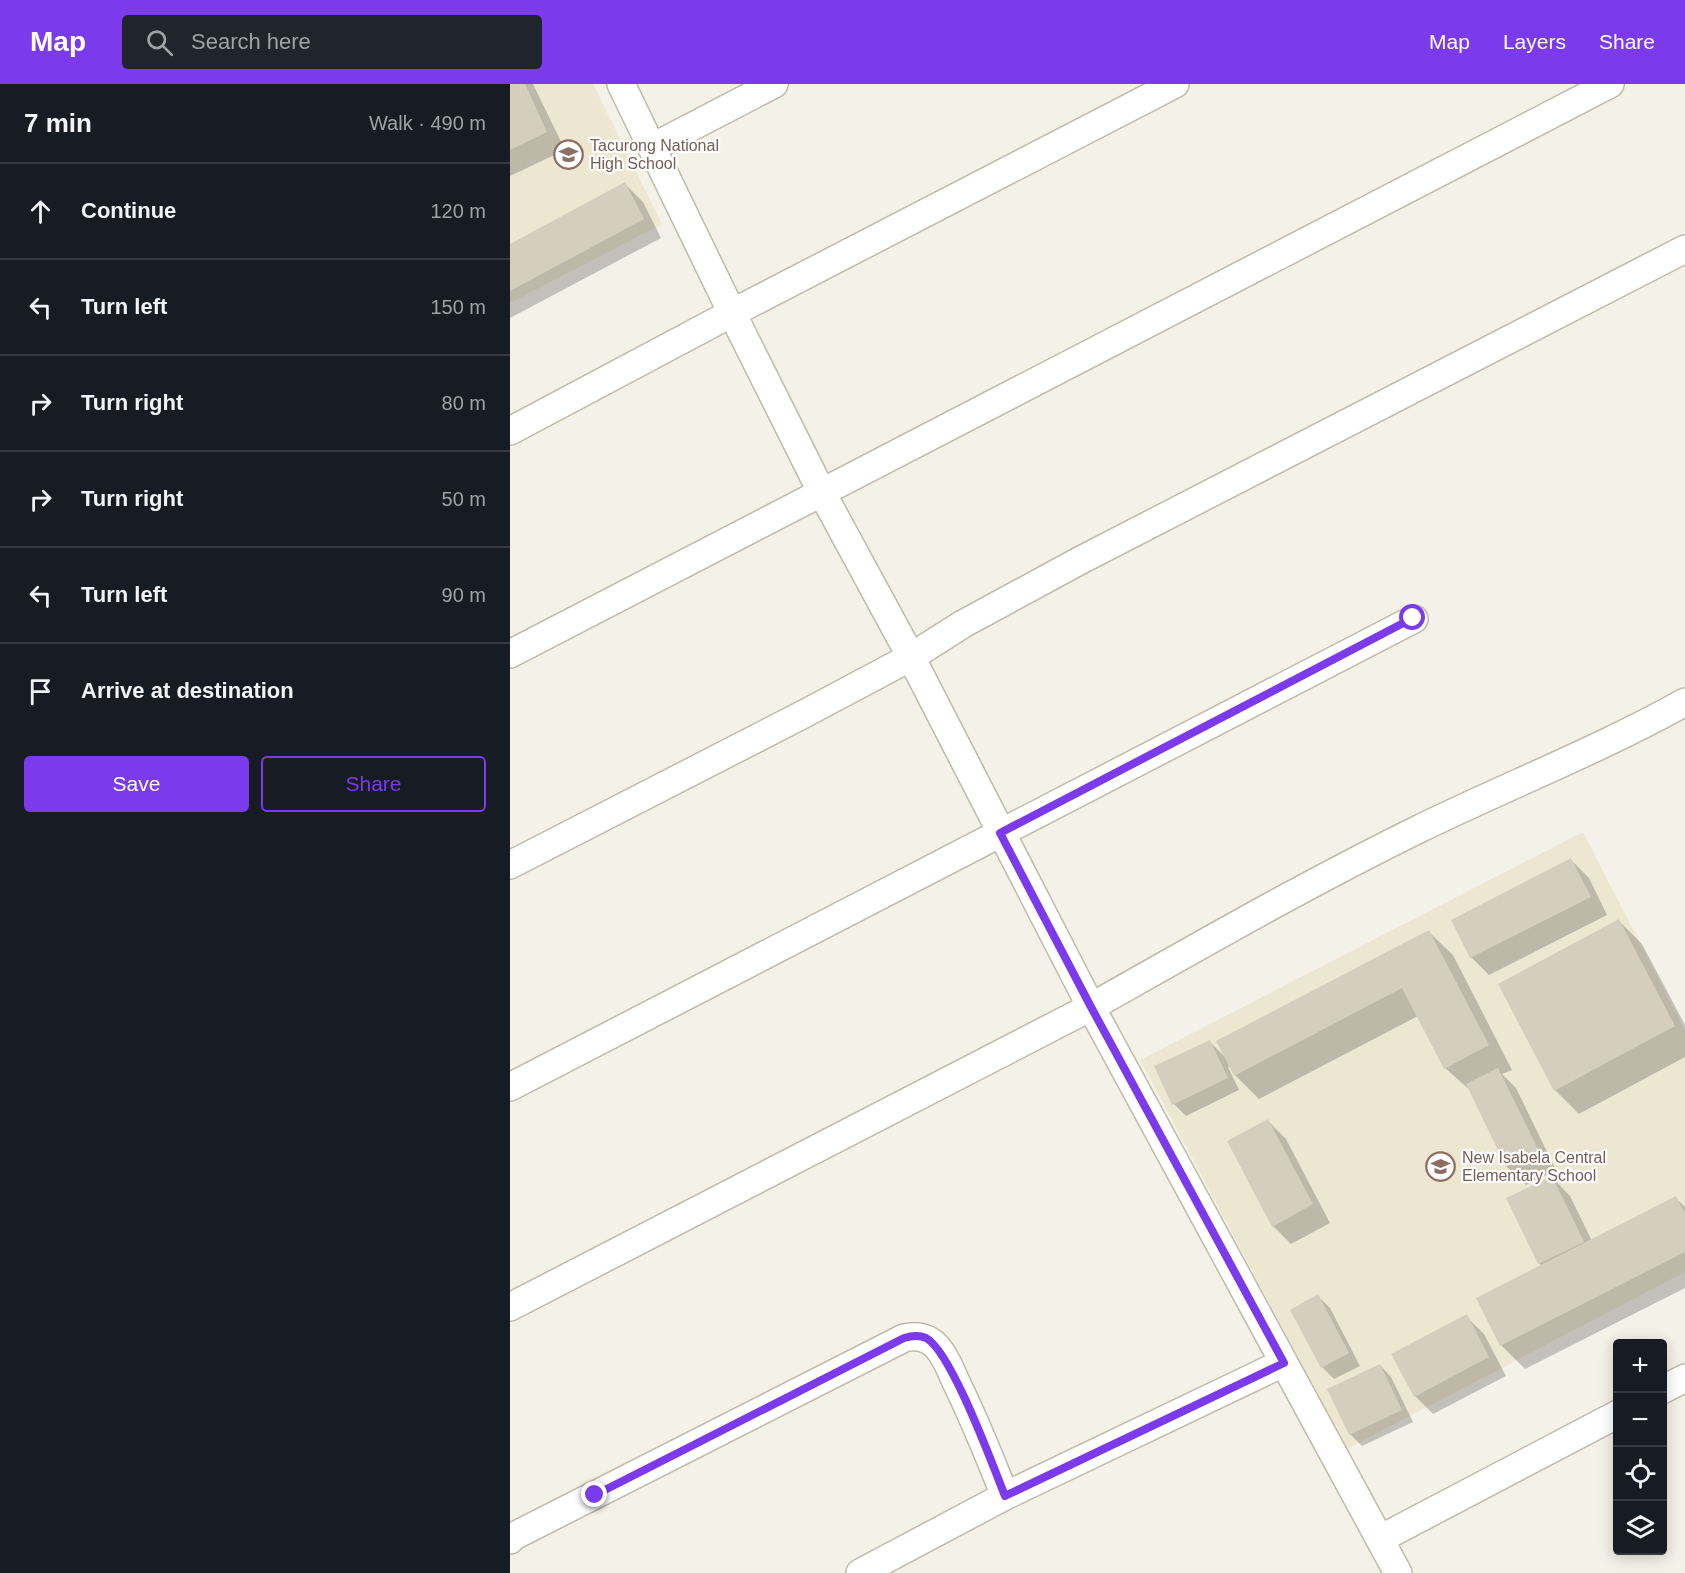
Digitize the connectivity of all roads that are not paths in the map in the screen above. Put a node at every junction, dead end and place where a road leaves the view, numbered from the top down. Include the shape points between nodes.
1 (621, 84) edge
2 (774, 84) edge
3 (1175, 84) edge
4 (1610, 84) edge
5 (653, 147) junction
6 (1685, 249) edge
7 (732, 313) junction
8 (510, 431) edge
9 (821, 491) junction
10 (1413, 618) dead end
11 (510, 654) edge
12 (911, 657) junction
13 (1685, 702) edge
14 (1000, 833) junction
15 (510, 864) edge
16 (1091, 1007) junction
17 (510, 1087) edge
18 (510, 1307) edge
19 (1284, 1363) junction
20 (1685, 1378) edge
21 (1667, 1387) edge
22 (1613, 1416) edge
23 (1005, 1496) junction
24 (1380, 1539) junction
25 (510, 1540) edge
26 (860, 1573) edge
27 (1398, 1573) edge

1 - 5 street
2 - 5 street
3 - 7 street
4 - 9 street
5 - 7 street
6 - 12 street via 1081,561 963,624
7 - 8 street
7 - 9 street
9 - 11 street
9 - 12 street
10 - 14 street
12 - 14 street
12 - 15 street
13 - 16 street via 1418,830
14 - 16 street
14 - 17 street
16 - 18 street
16 - 19 street
19 - 23 street
19 - 24 street
20 - 21 street
22 - 24 street
23 - 25 street via 947,1363 926,1338 913,1336
23 - 26 street
24 - 27 street

